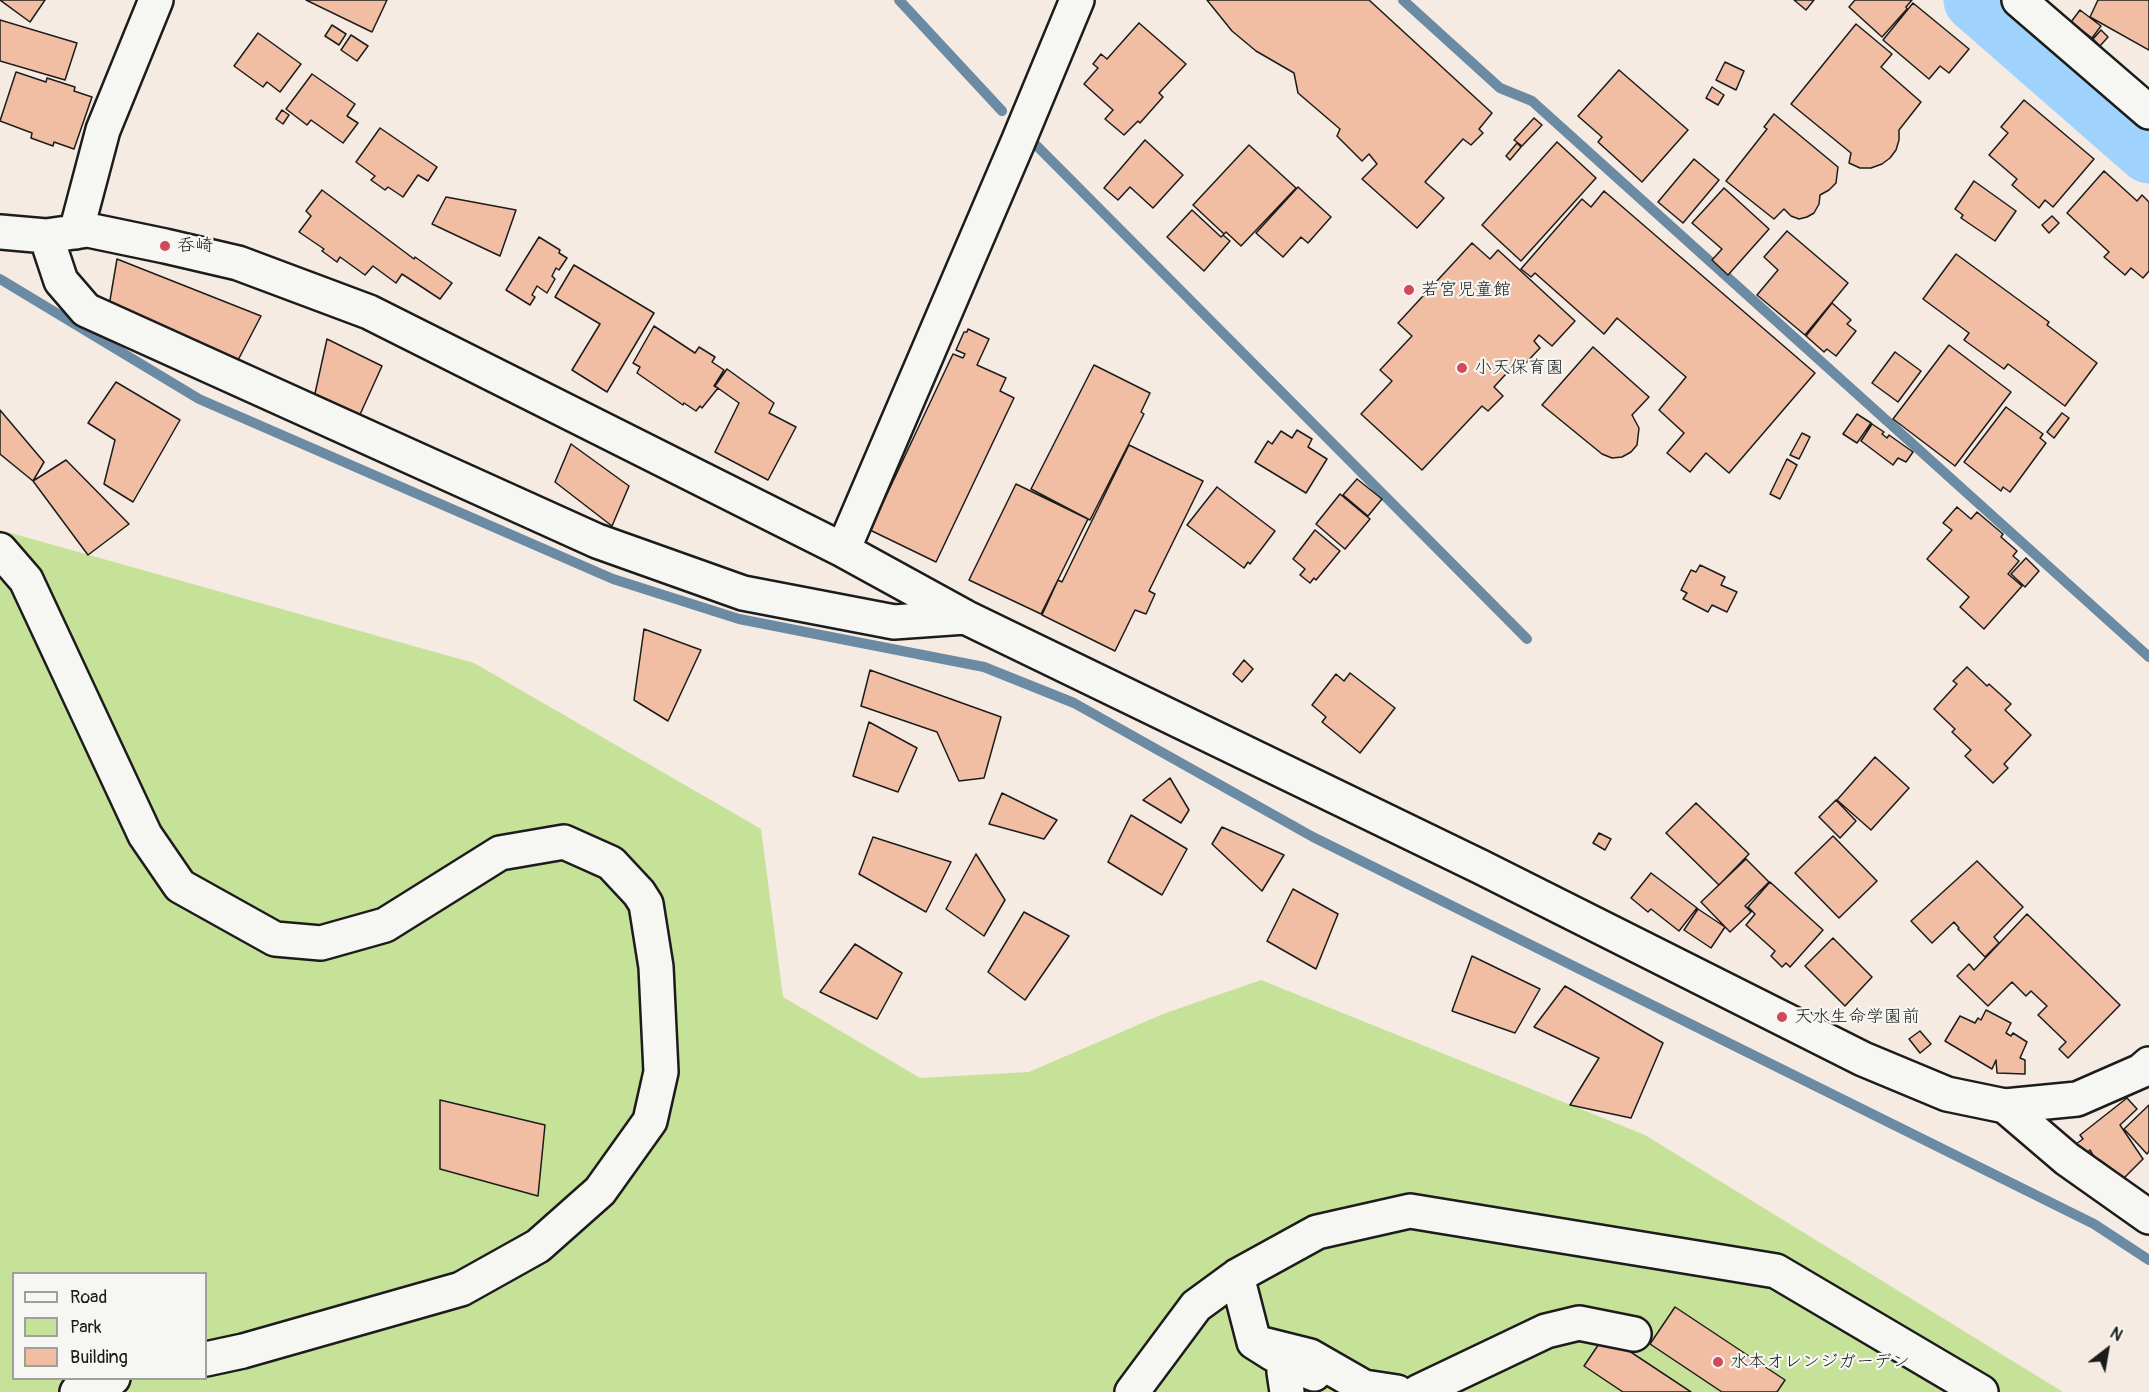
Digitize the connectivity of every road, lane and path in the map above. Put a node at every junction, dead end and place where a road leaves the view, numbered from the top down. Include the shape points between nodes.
1 (156, 0) edge
2 (1077, 0) edge
3 (2031, 4) edge
4 (2149, 112) edge
5 (0, 232) edge
6 (61, 234) junction
7 (0, 550) edge
8 (843, 550) junction
9 (965, 617) junction
10 (2149, 1064) edge
11 (2005, 1106) junction
12 (2149, 1217) edge
13 (1237, 1276) junction
14 (1634, 1334) dead end
15 (1254, 1342) junction
16 (207, 1359) edge
17 (1286, 1377) edge
18 (104, 1380) edge
19 (77, 1392) edge
20 (1132, 1392) edge
21 (1358, 1392) edge
22 (1397, 1392) edge
23 (1418, 1392) edge
24 (1981, 1392) edge

1 - 6 street
2 - 8 street
3 - 4 street
5 - 6 street
6 - 8 street via 88,230 238,263 369,312
6 - 9 street via 61,280 86,310 597,541 743,593 894,622
7 - 16 street via 26,580 146,836 180,886 275,939 321,943 385,925 500,853 564,842 611,863 646,904 656,967 661,1072 650,1121 600,1191 538,1246 461,1289
8 - 9 street
9 - 11 street via 1481,867 1863,1059 1947,1094
10 - 11 street via 2077,1099
11 - 12 street via 2067,1159
13 - 15 street
13 - 20 street via 1196,1306
13 - 24 street via 1317,1232 1410,1211 1776,1271
14 - 23 street via 1579,1323 1546,1331
15 - 17 street
15 - 22 street via 1310,1356 1364,1387
17 - 21 street
18 - 19 street via 82,1385

